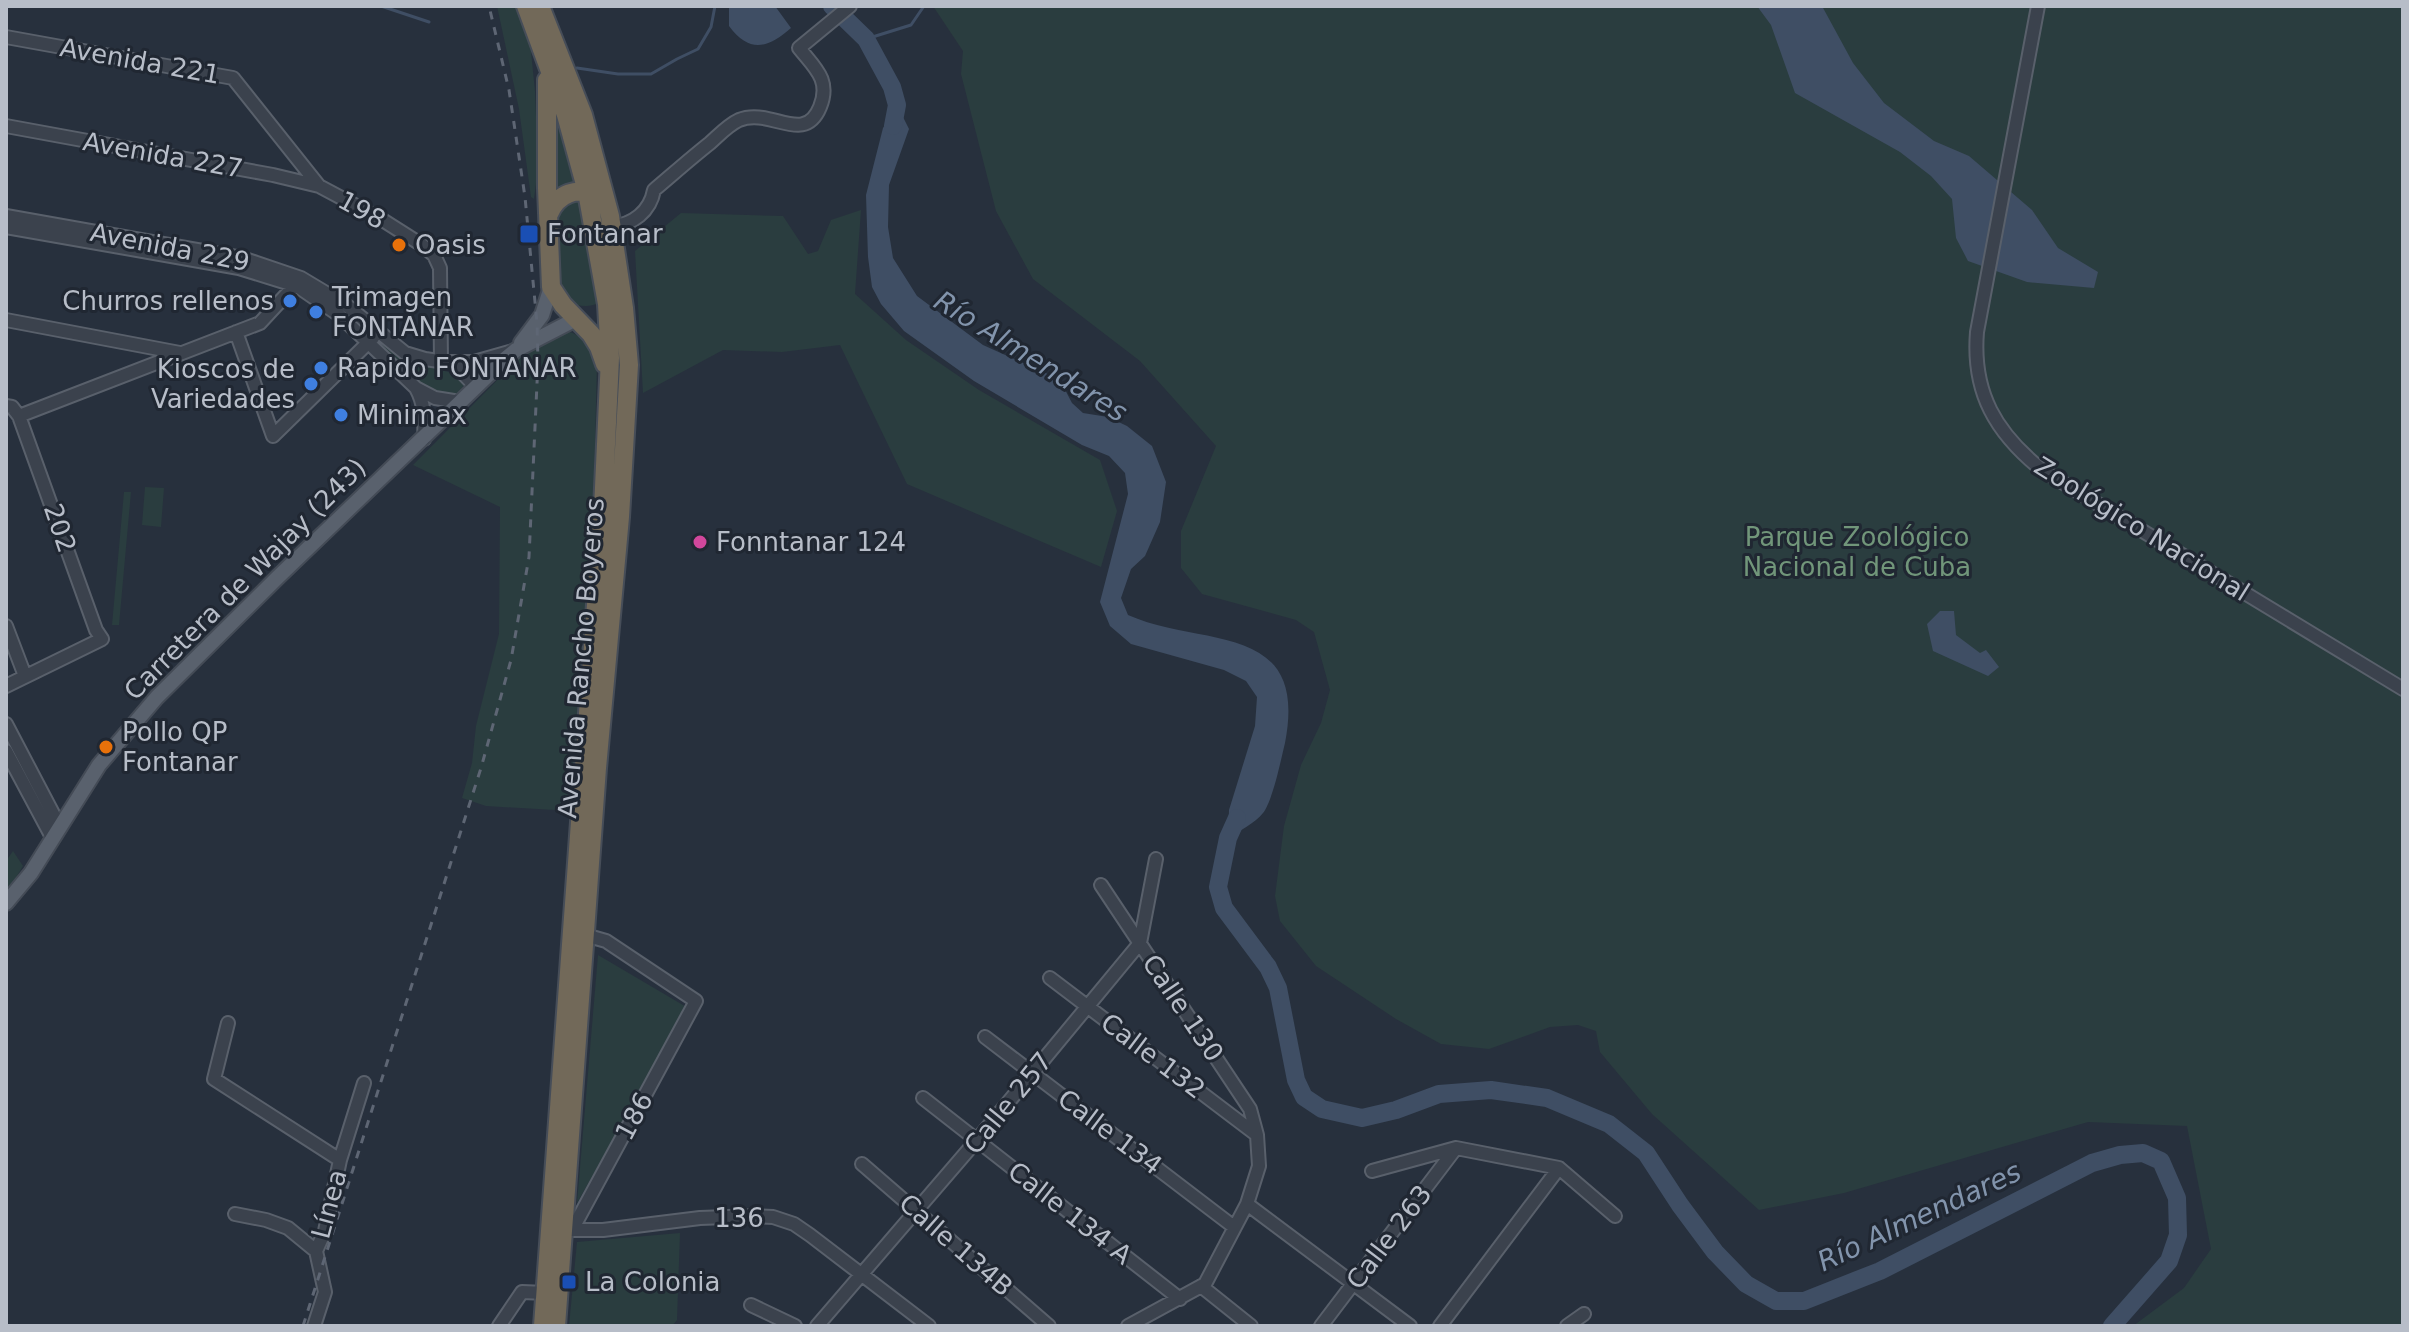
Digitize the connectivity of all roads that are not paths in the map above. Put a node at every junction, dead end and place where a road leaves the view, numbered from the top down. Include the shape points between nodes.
1 (526, 6) edge
2 (540, 6) edge
3 (850, 6) edge
4 (2038, 6) edge
5 (6, 37) edge
6 (540, 42) junction
7 (6, 126) edge
8 (319, 186) junction
9 (587, 192) junction
10 (549, 214) junction
11 (6, 216) edge
12 (611, 221) junction
13 (6, 227) edge
14 (299, 282) junction
15 (620, 285) junction
16 (551, 287) junction
17 (607, 304) junction
18 (576, 319) junction
19 (6, 320) edge
20 (236, 332) junction
21 (378, 333) junction
22 (369, 343) junction
23 (516, 350) junction
24 (182, 353) junction
25 (447, 362) junction
26 (609, 386) junction
27 (476, 387) junction
28 (416, 388) junction
29 (460, 402) junction
30 (6, 406) edge
31 (19, 416) junction
32 (424, 439) junction
33 (6, 626) edge
34 (25, 676) junction
35 (6, 686) edge
36 (2403, 689) edge
37 (6, 724) edge
38 (6, 751) edge
39 (56, 833) junction
40 (1156, 859) dead end
41 (1101, 885) dead end
42 (6, 903) edge
43 (585, 935) junction
44 (1140, 943) junction
45 (1050, 978) dead end
46 (1087, 1007) junction
47 (228, 1023) dead end
48 (985, 1037) dead end
49 (1032, 1073) junction
50 (364, 1083) dead end
51 (923, 1098) dead end
52 (1257, 1135) junction
53 (977, 1140) junction
54 (1456, 1148) junction
55 (340, 1160) junction
56 (862, 1164) dead end
57 (1559, 1168) junction
58 (1372, 1171) dead end
59 (1247, 1204) junction
60 (917, 1212) junction
61 (235, 1214) dead end
62 (1615, 1216) dead end
63 (1234, 1227) junction
64 (568, 1230) junction
65 (316, 1251) junction
66 (861, 1274) junction
67 (1353, 1284) junction
68 (1201, 1286) junction
69 (546, 1293) junction
70 (1180, 1299) junction
71 (751, 1305) dead end
72 (1584, 1314) dead end
73 (314, 1326) edge
74 (499, 1326) edge
75 (543, 1326) edge
76 (556, 1326) edge
77 (795, 1326) edge
78 (817, 1326) edge
79 (929, 1326) edge
80 (1049, 1326) edge
81 (1128, 1326) edge
82 (1251, 1326) edge
83 (1321, 1326) edge
84 (1410, 1326) edge
85 (1440, 1326) edge
86 (1567, 1326) edge

1 - 6 highway, Avenida Rancho Boyeros
2 - 12 highway, Avenida Rancho Boyeros via 583,115
3 - 12 street via 799,48 822,77 822,102 812,121 794,126 752,116 734,123 654,190 652,202 628,225
4 - 36 street, Zoológico Nacional via 1975,352 1978,378 1992,413 2005,437 2042,470
5 - 8 street, Avenida 221 via 233,78
6 - 9 highway, Avenida Rancho Boyeros
6 - 10 highway via 548,94
7 - 8 street, Avenida 227
8 - 25 street, 198 via 434,255 440,268
9 - 10 highway via 565,194
9 - 12 highway via 597,197
9 - 17 highway, Avenida Rancho Boyeros
10 - 16 highway
11 - 14 street, Avenida 229 via 242,258
12 - 15 highway, Avenida Rancho Boyeros
13 - 14 street, Avenida 229
14 - 20 street via 260,323
14 - 21 street, Avenida 229 via 346,305
14 - 22 street, Avenida 229
15 - 17 highway
15 - 43 highway, Avenida Rancho Boyeros via 629,365 627,417
16 - 18 highway
16 - 23 main road, Carretera de Wajay (243) via 542,315
17 - 18 highway
17 - 26 highway, Avenida Rancho Boyeros
18 - 23 main road, Carretera de Wajay (243)
18 - 26 highway via 599,347
19 - 24 street
20 - 22 street via 273,436
20 - 24 street
21 - 22 street
21 - 25 street, Avenida 229 via 405,353
22 - 28 street, Avenida 229
23 - 25 street, Avenida 229 via 474,362
23 - 27 main road, Carretera de Wajay (243)
24 - 31 street
25 - 27 street
26 - 69 highway, Avenida Rancho Boyeros
27 - 29 main road, Carretera de Wajay (243)
28 - 29 street, Avenida 229
28 - 32 street via 422,399
29 - 32 main road, Carretera de Wajay (243)
30 - 31 street
31 - 34 street, 202 via 102,639
32 - 39 main road, Carretera de Wajay (243) via 157,697 99,765
33 - 34 street
34 - 35 street
37 - 39 street
38 - 39 street
39 - 42 main road, Carretera de Wajay (243)
40 - 44 street, Calle 257
41 - 44 street, Calle 130
43 - 64 highway, Avenida Rancho Boyeros
43 - 64 street, 186 via 606,941 696,1001
44 - 46 street, Calle 257
44 - 52 street, Calle 130 via 1250,1109
45 - 46 street, Calle 132
46 - 49 street, Calle 257
46 - 52 street, Calle 132
47 - 55 street via 214,1079
48 - 49 street, Calle 134
49 - 53 street, Calle 257
49 - 63 street, Calle 134
50 - 55 street, Línea
51 - 53 street, Calle 134 A
52 - 59 street via 1259,1166
53 - 60 street, Calle 257
53 - 70 street, Calle 134 A
54 - 57 street
54 - 58 street
54 - 67 street, Calle 263
55 - 65 street, Línea
56 - 60 street, Calle 134B
57 - 62 street
57 - 85 street
59 - 63 street
59 - 67 street
60 - 66 street, Calle 257
60 - 80 street, Calle 134B
61 - 65 street via 288,1228
63 - 68 street
64 - 66 street, 136 via 773,1217 794,1224
64 - 76 highway, Avenida Rancho Boyeros
65 - 73 street, Línea via 325,1292
66 - 78 street, Calle 257
66 - 79 street, 136
67 - 83 street, Calle 263
67 - 84 street
68 - 70 street
68 - 82 street
69 - 74 street via 522,1292
69 - 75 highway, Avenida Rancho Boyeros
70 - 81 street
71 - 77 street
72 - 86 street

